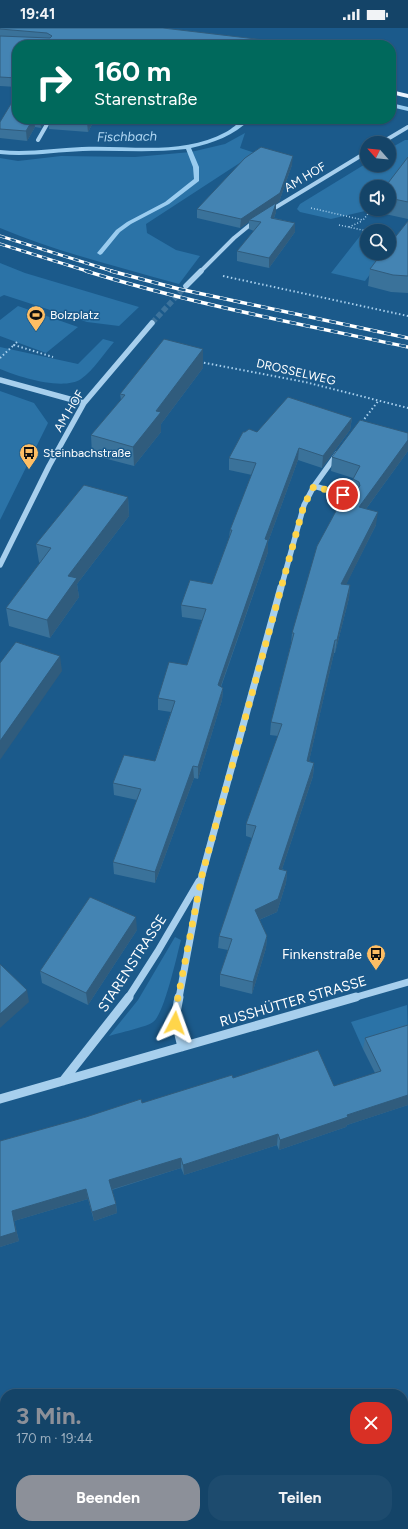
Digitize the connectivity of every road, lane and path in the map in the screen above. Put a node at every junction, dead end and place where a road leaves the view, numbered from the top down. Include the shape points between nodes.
1 (396, 93) edge
2 (408, 96) edge
3 (47, 124) edge
4 (408, 127) edge
5 (393, 136) edge
6 (38, 140) dead end
7 (360, 156) edge
8 (284, 202) junction
9 (266, 214) edge
10 (366, 216) edge
11 (260, 218) edge
12 (363, 220) junction
13 (339, 225) dead end
14 (348, 227) junction
15 (360, 230) edge
16 (400, 234) edge
17 (397, 238) joint
18 (401, 239) edge
19 (200, 271) junction
20 (186, 286) tunnel mouth
21 (408, 316) edge
22 (152, 323) tunnel mouth
23 (18, 342) dead end
24 (14, 345) junction
25 (53, 357) dead end
26 (0, 358) edge
27 (193, 361) edge
28 (0, 380) edge
29 (379, 400) junction
30 (84, 403) junction
31 (408, 408) edge
32 (362, 422) joint
33 (314, 486) junction
34 (355, 498) edge
35 (0, 565) edge
36 (202, 875) junction
37 (408, 982) edge
38 (182, 1047) junction
39 (63, 1081) junction
40 (0, 1099) edge

1 - 2 main road
3 - 6 street
4 - 5 street
7 - 8 street, AM HOF
8 - 9 street, AM HOF
8 - 12 path
10 - 12 path
11 - 19 street
12 - 14 path
13 - 14 path
14 - 15 path
16 - 17 path
17 - 18 path
19 - 20 street
19 - 21 path
22 - 30 street, AM HOF
23 - 24 path
24 - 25 path
24 - 26 path
27 - 29 path, DROSSELWEG via 246,370
28 - 30 street
29 - 31 path, DROSSELWEG
29 - 32 path
30 - 35 street, AM HOF via 49,466
32 - 33 street, STARENSTRASSE
33 - 34 street
33 - 36 street, STARENSTRASSE via 304,505 288,560
36 - 38 street, STARENSTRASSE via 174,1018
36 - 39 street, STARENSTRASSE via 130,995
37 - 38 street, RUSSHÜTTER STRASSE
38 - 39 street, RUSSHÜTTER STRASSE
39 - 40 street, RUSSHÜTTER STRASSE

